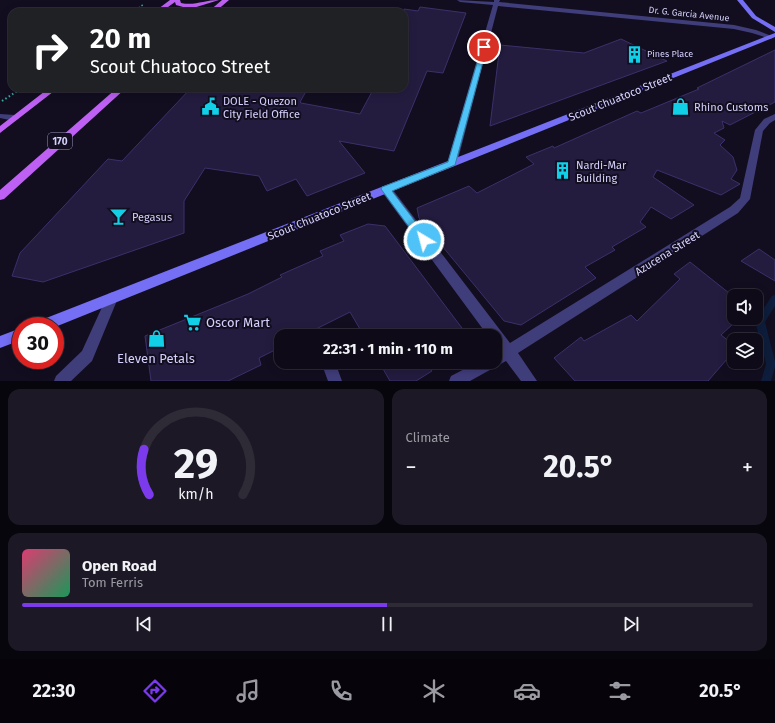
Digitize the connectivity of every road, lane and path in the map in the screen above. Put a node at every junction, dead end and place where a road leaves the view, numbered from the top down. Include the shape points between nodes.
1 (175, 0) edge
2 (216, 0) edge
3 (226, 0) edge
4 (460, 0) edge
5 (740, 0) edge
6 (497, 2) edge
7 (145, 4) dead end
8 (139, 8) edge
9 (163, 8) edge
10 (216, 8) edge
11 (774, 34) edge
12 (16, 92) edge
13 (49, 92) edge
14 (117, 92) edge
15 (0, 103) edge
16 (0, 116) edge
17 (775, 117) edge
18 (15, 118) junction
19 (0, 130) edge
20 (452, 163) junction
21 (386, 189) junction
22 (0, 196) edge
23 (112, 298) junction
24 (64, 317) edge
25 (12, 337) edge
26 (0, 342) edge
27 (509, 353) junction
28 (502, 356) edge
29 (331, 369) edge
30 (479, 369) edge
31 (61, 381) edge
32 (335, 381) edge
33 (456, 381) edge
34 (530, 381) edge

1 - 2 main road via 178,4 190,7
1 - 9 main road
3 - 10 main road
4 - 6 street, Dr. G. Garcia Avenue
5 - 11 main road via 754,17
6 - 11 street, Dr. G. Garcia Avenue via 734,27
6 - 20 street
7 - 8 path
11 - 20 main road, Scout Chuatoco Street
12 - 15 path
13 - 18 main road
14 - 22 main road, 170
16 - 18 street
17 - 27 street, Azucena Street via 759,130 745,199 734,210
18 - 19 main road
20 - 21 main road, Scout Chuatoco Street
21 - 23 main road, Scout Chuatoco Street
21 - 27 street
23 - 24 main road, Scout Chuatoco Street
23 - 31 street via 87,356
25 - 26 main road
27 - 28 street, Azucena Street
27 - 34 street
29 - 32 street
30 - 33 street

